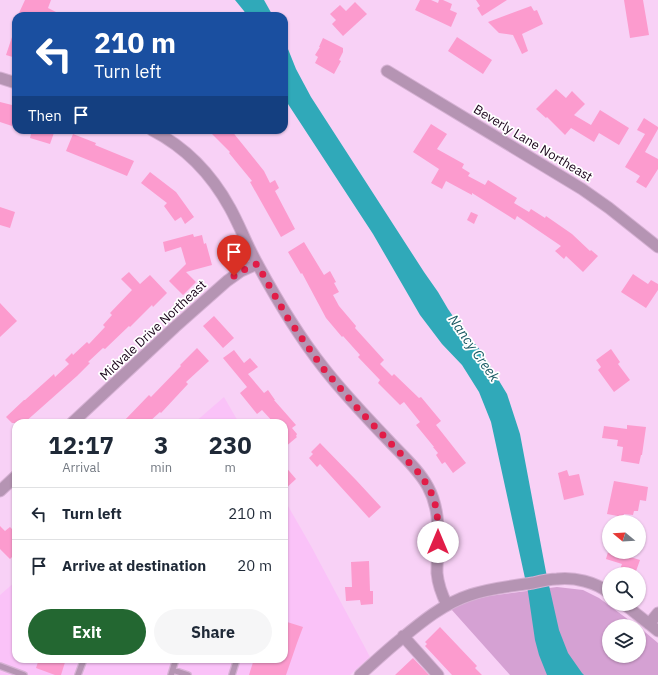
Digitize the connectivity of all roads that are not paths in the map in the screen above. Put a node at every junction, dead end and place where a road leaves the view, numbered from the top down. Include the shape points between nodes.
1 (387, 71) dead end
2 (0, 78) edge
3 (12, 82) edge
4 (158, 134) edge
5 (658, 247) edge
6 (257, 264) junction
7 (76, 419) edge
8 (12, 480) edge
9 (0, 491) edge
10 (602, 588) edge
11 (447, 605) junction
12 (633, 611) edge
13 (658, 613) edge
14 (654, 627) edge
15 (403, 636) junction
16 (82, 663) edge
17 (236, 663) edge
18 (0, 666) edge
19 (172, 672) edge
20 (24, 675) edge
21 (78, 675) edge
22 (188, 675) edge
23 (232, 675) edge
24 (360, 675) edge
25 (438, 675) edge

1 - 5 street, Beverly Lane Northeast via 582,189
2 - 3 street
4 - 6 street via 195,161 217,186
6 - 7 street, Midvale Drive Northeast via 226,281
6 - 11 street via 287,317 322,367 428,486 437,513 437,574
8 - 9 street
10 - 11 street via 588,582 559,578 485,591
11 - 15 street
12 - 14 street
13 - 14 street
15 - 24 street
15 - 25 street
16 - 21 lane
17 - 23 lane
18 - 20 lane
19 - 22 lane

